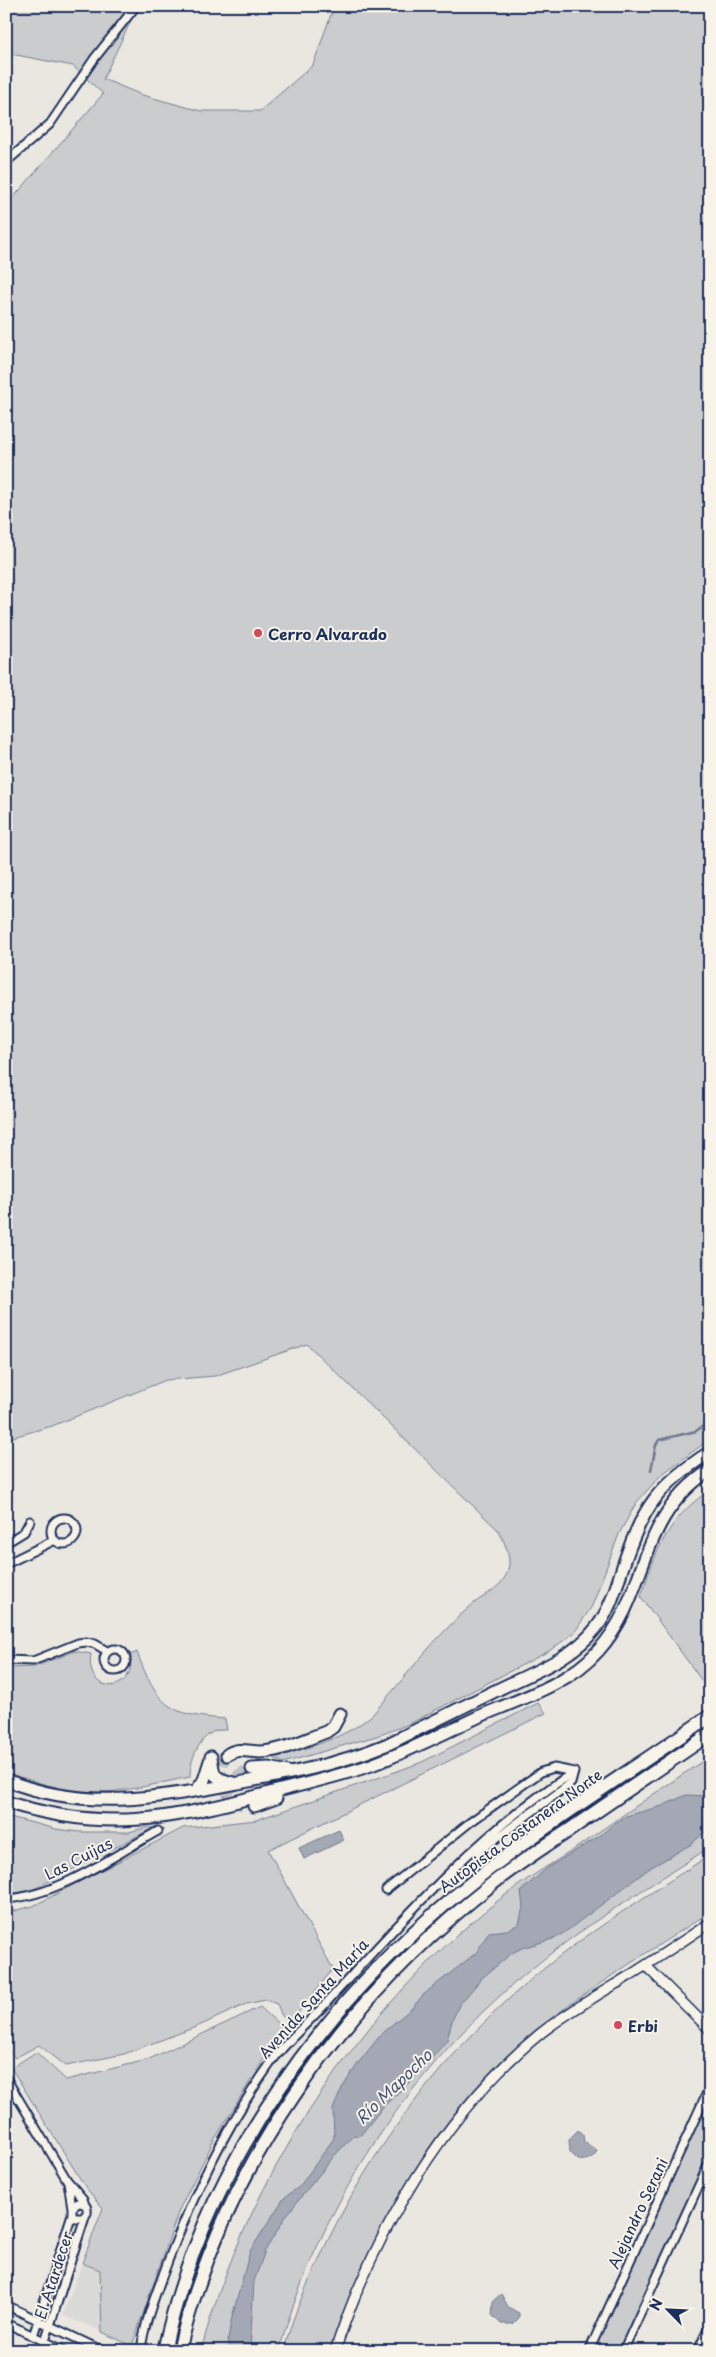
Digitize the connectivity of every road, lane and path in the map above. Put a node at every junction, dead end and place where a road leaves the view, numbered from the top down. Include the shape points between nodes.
1 (136, 6) edge
2 (6, 162) edge
3 (710, 1452) edge
4 (710, 1470) edge
5 (30, 1521) dead end
6 (55, 1540) dead end
7 (6, 1543) edge
8 (6, 1564) edge
9 (107, 1652) dead end
10 (6, 1660) edge
11 (340, 1714) dead end
12 (710, 1716) edge
13 (710, 1734) edge
14 (227, 1755) dead end
15 (252, 1768) tunnel mouth
16 (295, 1773) junction
17 (6, 1780) edge
18 (234, 1784) junction
19 (302, 1784) junction
20 (197, 1790) junction
21 (6, 1802) edge
22 (254, 1806) tunnel mouth
23 (158, 1830) dead end
24 (386, 1890) dead end
25 (6, 1899) edge
26 (710, 1923) edge
27 (646, 1966) junction
28 (710, 2030) edge
29 (6, 2078) edge
30 (710, 2086) edge
31 (710, 2161) edge
32 (67, 2180) junction
33 (86, 2205) junction
34 (72, 2211) junction
35 (85, 2217) junction
36 (6, 2305) edge
37 (38, 2320) junction
38 (6, 2323) edge
39 (710, 2324) edge
40 (50, 2326) junction
41 (33, 2336) junction
42 (45, 2342) junction
43 (65, 2351) edge
44 (103, 2351) edge
45 (141, 2351) edge
46 (164, 2351) edge
47 (180, 2351) edge
48 (336, 2351) edge
49 (588, 2351) edge
50 (623, 2351) edge
51 (698, 2351) edge

1 - 2 street via 94,59 50,124
3 - 16 main road via 671,1480 644,1513 633,1534 607,1609 595,1630 580,1645 553,1662 388,1744
4 - 19 main road via 690,1485 664,1515 652,1537 619,1623 605,1644 582,1667 549,1686 385,1760
5 - 7 street via 24,1532
6 - 8 street
9 - 10 street via 87,1642 33,1661
11 - 14 main road via 326,1732 273,1750 238,1750
12 - 46 highway, Autopista Costanera Norte via 476,1879 412,1936 326,2026 276,2094 232,2168 196,2248
13 - 47 highway, Autopista Costanera Norte via 493,1884 416,1951 344,2028 300,2085 242,2186 207,2262
15 - 16 main road
16 - 18 main road
17 - 20 main road via 53,1794 98,1800 160,1797
18 - 20 main road
18 - 20 main road via 216,1776 211,1757 204,1780
19 - 21 main road via 183,1814 132,1821 76,1818
19 - 22 main road
23 - 25 street, Las Cuijas via 57,1886 32,1895
24 - 45 street, Avenida Santa María via 469,1823 541,1772 554,1768 574,1772 571,1783 450,1874 406,1916 299,2030 261,2077 195,2196 163,2276
26 - 27 street
27 - 28 street
27 - 48 street via 543,2032 512,2060 464,2114 424,2167 383,2236 362,2279
29 - 32 street
30 - 49 street, Alejandro Serani
31 - 50 street
32 - 33 street
32 - 34 street
33 - 34 street via 78,2203
33 - 35 street via 88,2213
34 - 35 street via 78,2219
34 - 37 street, El Atardecer
35 - 40 street, El Atardecer
36 - 37 street
37 - 40 street
37 - 41 street, El Atardecer
38 - 41 street
39 - 51 street
40 - 42 street, El Atardecer
40 - 44 street
41 - 42 street
42 - 43 street

